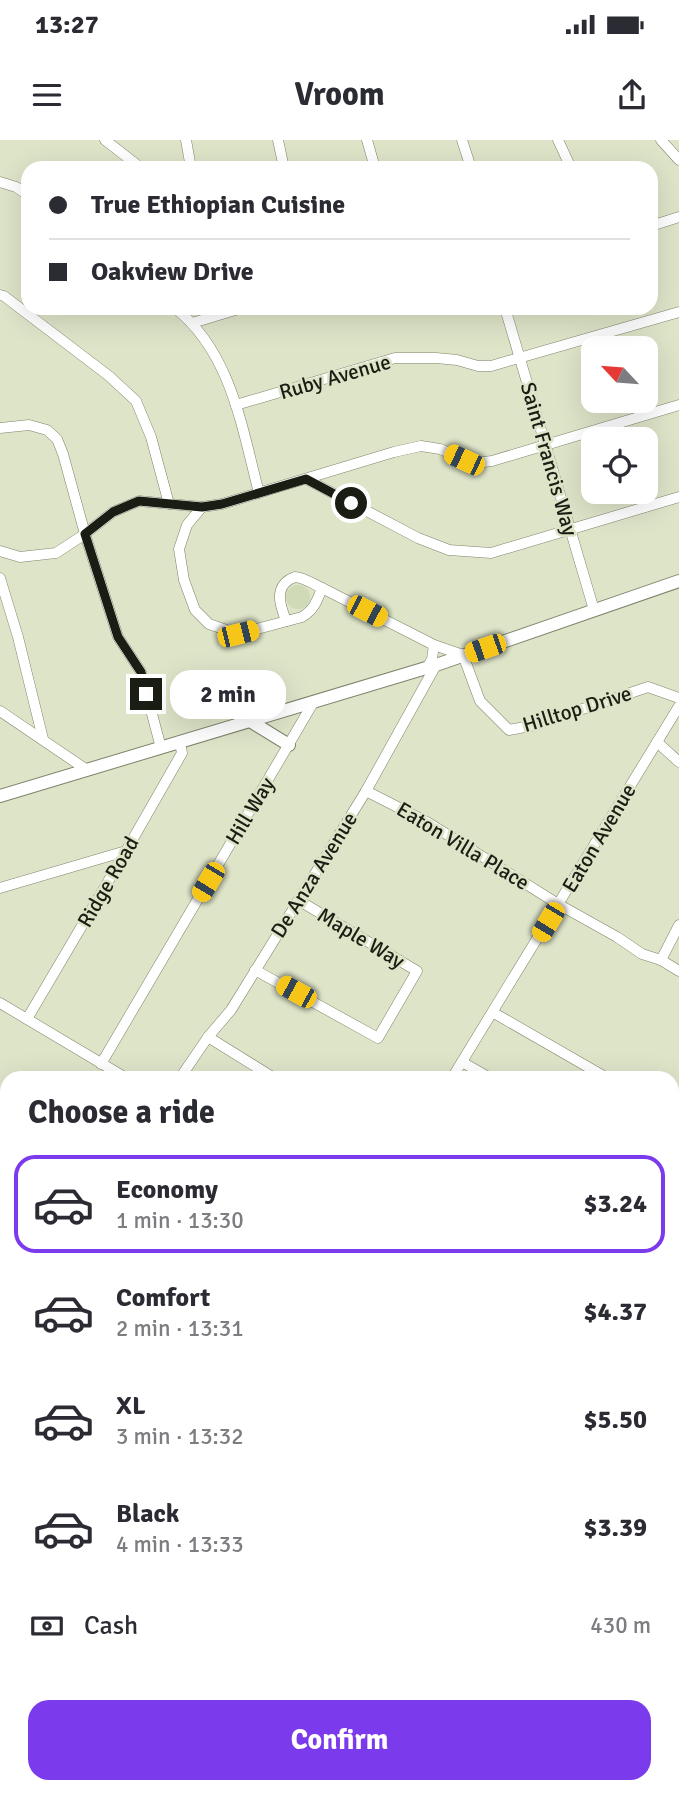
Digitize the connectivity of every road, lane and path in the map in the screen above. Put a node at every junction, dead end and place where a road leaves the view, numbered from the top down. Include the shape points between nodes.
1 (105, 140) edge
2 (186, 140) edge
3 (278, 140) edge
4 (367, 140) edge
5 (462, 140) edge
6 (558, 140) edge
7 (661, 140) edge
8 (679, 160) edge
9 (132, 161) edge
10 (190, 161) edge
11 (282, 161) edge
12 (373, 161) edge
13 (469, 161) edge
14 (568, 161) edge
15 (0, 182) edge
16 (21, 190) edge
17 (679, 217) edge
18 (658, 224) edge
19 (0, 295) edge
20 (21, 309) edge
21 (679, 312) edge
22 (29, 315) edge
23 (185, 315) edge
24 (219, 315) edge
25 (507, 315) edge
26 (192, 323) junction
27 (519, 358) junction
28 (236, 405) junction
29 (679, 405) edge
30 (0, 428) edge
31 (545, 445) junction
32 (306, 479) junction
33 (259, 493) junction
34 (679, 497) edge
35 (169, 504) junction
36 (202, 507) junction
37 (570, 531) junction
38 (85, 534) junction
39 (0, 551) edge
40 (0, 578) edge
41 (679, 582) edge
42 (322, 588) junction
43 (594, 610) junction
44 (286, 621) junction
45 (434, 645) junction
46 (463, 655) junction
47 (432, 666) junction
48 (679, 698) edge
49 (313, 703) junction
50 (679, 706) edge
51 (0, 711) edge
52 (250, 722) junction
53 (43, 739) junction
54 (657, 742) junction
55 (180, 743) junction
56 (289, 745) junction
57 (161, 748) junction
58 (679, 762) edge
59 (87, 770) junction
60 (366, 791) junction
61 (0, 796) edge
62 (127, 851) junction
63 (0, 888) edge
64 (298, 900) junction
65 (558, 904) junction
66 (679, 925) edge
67 (661, 960) junction
68 (255, 970) junction
69 (679, 971) edge
70 (0, 1003) edge
71 (494, 1013) junction
72 (27, 1018) junction
73 (208, 1037) junction
74 (462, 1062) junction
75 (101, 1064) junction
76 (114, 1071) edge
77 (185, 1071) edge
78 (263, 1071) edge
79 (457, 1071) edge
80 (478, 1071) edge
81 (595, 1071) edge

1 - 9 street
2 - 10 street
3 - 11 street
4 - 12 street
5 - 13 street
6 - 14 street
7 - 8 street
15 - 16 street
17 - 18 street
19 - 20 street
21 - 27 street, Ruby Avenue
22 - 35 street via 136,401
23 - 26 street
24 - 26 street
25 - 27 street, Saint Francis Way
26 - 28 street via 222,366
27 - 28 street, Ruby Avenue via 478,366 457,360 395,358
27 - 31 street, Saint Francis Way
28 - 33 street
29 - 31 street
30 - 38 street via 29,425 47,430 57,439
31 - 32 street via 475,463 421,446
31 - 37 street, Saint Francis Way
32 - 33 street
32 - 37 street via 449,550 491,553
33 - 36 street
34 - 37 street
35 - 36 street
35 - 38 street via 139,501 113,512
36 - 44 street via 187,525 179,549 195,610 209,624 238,634
37 - 43 street, Saint Francis Way
38 - 39 street via 57,553 20,557
38 - 57 street via 118,637 141,672
40 - 53 street
41 - 43 main road
42 - 44 street via 310,612
42 - 44 street via 295,577 288,580 279,599
42 - 45 street
43 - 46 main road
45 - 46 street
45 - 47 street
46 - 47 main road
46 - 48 street, Hilltop Drive via 480,701 509,730 648,687
47 - 49 main road
47 - 60 street, De Anza Avenue
49 - 52 main road
49 - 56 street, Hill Way
50 - 54 street, Eaton Avenue
51 - 53 street
52 - 55 main road
52 - 56 main road
53 - 59 street
54 - 58 street
54 - 65 street, Eaton Avenue
55 - 57 main road
55 - 62 street, Ridge Road via 182,753
56 - 75 street, Hill Way
57 - 59 main road
59 - 61 main road
60 - 64 street, De Anza Avenue
60 - 65 street, Eaton Villa Place via 427,822
62 - 63 street
62 - 72 street, Ridge Road
64 - 68 street, De Anza Avenue
64 - 68 street, Maple Way via 417,971 378,1038
65 - 67 street, Eaton Villa Place via 642,954
65 - 71 street, Eaton Avenue
66 - 67 street
67 - 69 street, Eaton Villa Place
68 - 73 street, De Anza Avenue
70 - 72 street
71 - 74 street, Eaton Avenue
71 - 81 street
72 - 75 street
73 - 77 street, De Anza Avenue
73 - 78 street
74 - 79 street, Eaton Avenue
74 - 80 street
75 - 76 street

